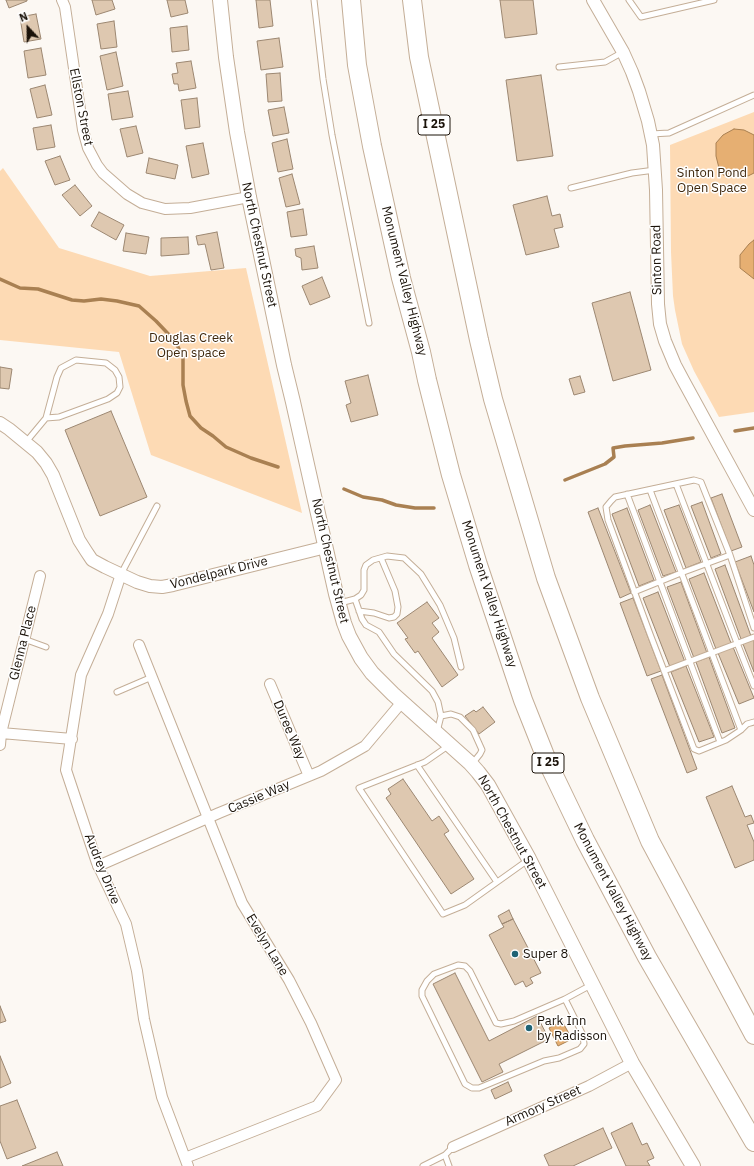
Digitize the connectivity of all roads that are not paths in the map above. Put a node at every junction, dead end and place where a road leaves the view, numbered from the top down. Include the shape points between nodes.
1 (62, 0) edge
2 (220, 0) edge
3 (314, 0) edge
4 (351, 0) edge
5 (412, 0) edge
6 (593, 0) edge
7 (629, 0) edge
8 (714, 0) edge
9 (622, 52) junction
10 (559, 67) dead end
11 (754, 95) edge
12 (651, 134) junction
13 (655, 170) junction
14 (571, 188) dead end
15 (249, 197) junction
16 (369, 323) dead end
17 (46, 418) junction
18 (0, 423) edge
19 (26, 443) junction
20 (676, 484) junction
21 (650, 490) junction
22 (627, 494) junction
23 (157, 506) dead end
24 (754, 510) edge
25 (326, 547) junction
26 (730, 555) junction
27 (380, 558) junction
28 (707, 564) junction
29 (681, 573) junction
30 (121, 574) junction
31 (40, 576) dead end
32 (660, 581) junction
33 (634, 592) junction
34 (355, 599) junction
35 (339, 604) junction
36 (359, 611) junction
37 (754, 628) edge
38 (754, 637) edge
39 (24, 639) junction
40 (737, 643) junction
41 (139, 645) dead end
42 (46, 647) dead end
43 (713, 652) junction
44 (690, 661) junction
45 (462, 667) dead end
46 (664, 671) junction
47 (152, 677) junction
48 (270, 684) dead end
49 (754, 686) edge
50 (117, 692) dead end
51 (402, 702) junction
52 (441, 716) junction
53 (754, 722) edge
54 (741, 730) junction
55 (1, 733) junction
56 (437, 733) junction
57 (72, 739) junction
58 (720, 742) junction
59 (450, 744) junction
60 (0, 745) edge
61 (417, 765) junction
62 (472, 765) junction
63 (308, 776) junction
64 (208, 818) junction
65 (529, 859) junction
66 (98, 866) junction
67 (497, 882) junction
68 (592, 985) junction
69 (565, 999) junction
70 (754, 1035) edge
71 (632, 1063) junction
72 (754, 1142) edge
73 (453, 1147) joint
74 (445, 1155) junction
75 (186, 1162) edge
76 (423, 1166) edge
77 (449, 1166) edge
78 (693, 1166) edge

1 - 15 street, Ellston Street via 83,130 88,148 103,173 126,194 142,203 165,209 190,208
2 - 15 main road, North Chestnut Street via 227,65
3 - 16 lane via 332,135
4 - 72 highway, Monument Valley Highway / I 25 via 357,65 401,278 451,475 523,700 548,763 585,840 647,957
5 - 70 highway, I 25 via 419,57 479,340 493,399 546,578 590,698 650,841
6 - 9 street, Sinton Road
7 - 8 lane via 641,17
9 - 10 lane via 605,62
9 - 12 street, Sinton Road via 646,110
11 - 12 lane via 669,133
12 - 13 street, Sinton Road
13 - 14 lane via 632,172
13 - 24 street, Sinton Road via 657,298 663,336 683,380
15 - 25 main road, North Chestnut Street
17 - 17 lane via 61,368 76,360 106,363 115,370 120,387 117,393 108,399 59,417
17 - 19 lane
18 - 19 street, Vondelpark Drive
19 - 30 street, Vondelpark Drive via 37,452 53,475 79,540 92,560
20 - 21 lane
20 - 26 lane via 694,480 702,482
20 - 28 lane
21 - 22 lane
21 - 29 lane
22 - 32 lane
22 - 33 lane via 615,497 606,507 606,513
23 - 30 lane
25 - 30 street, Vondelpark Drive via 162,587 137,582
25 - 35 main road, North Chestnut Street
26 - 28 lane
26 - 37 lane
27 - 34 lane via 366,565 364,590
27 - 36 lane via 395,590 397,614 389,618
27 - 45 lane via 404,558 421,574 440,605 454,638
28 - 29 lane
28 - 40 lane
29 - 32 lane
29 - 43 lane
30 - 57 street, Audrey Drive via 108,614 81,675
31 - 39 street, Glenna Place
32 - 33 lane
32 - 44 lane
33 - 46 lane
34 - 35 lane
34 - 36 lane
35 - 51 main road, North Chestnut Street via 349,636 361,658 372,673
36 - 52 lane via 366,625 379,632 394,654 432,691
38 - 40 lane
39 - 42 lane
39 - 55 street, Glenna Place
40 - 43 lane
40 - 49 lane
41 - 47 street, Evelyn Lane
43 - 44 lane
43 - 54 lane
44 - 46 lane
44 - 58 lane
46 - 58 lane via 694,749 699,751
47 - 50 lane
47 - 64 street, Evelyn Lane
48 - 63 street, Duree Way
51 - 56 main road, North Chestnut Street
51 - 63 street, Cassie Way via 365,746
52 - 56 lane
52 - 62 lane via 451,714 460,717 473,730 482,750
53 - 54 lane
54 - 58 lane
55 - 57 street
55 - 60 street, Glenna Place
56 - 59 main road, North Chestnut Street
57 - 66 street, Audrey Drive via 66,770
59 - 61 lane
59 - 62 main road, North Chestnut Street
61 - 67 lane
61 - 67 lane via 359,788 443,914 465,905
62 - 65 main road, North Chestnut Street via 492,792
63 - 64 street, Cassie Way
64 - 66 street, Cassie Way
64 - 75 street, Evelyn Lane via 242,903 311,1023 336,1080 317,1106
65 - 67 lane
65 - 68 main road, North Chestnut Street
66 - 75 street, Audrey Drive via 126,924 162,1097
68 - 69 lane
68 - 71 main road, North Chestnut Street
69 - 69 lane via 583,1035 584,1044 580,1049 479,1088 472,1088 465,1084 422,996 422,990 434,974 458,965 465,966 470,971 496,1023 501,1024
71 - 73 street, Armory Street via 589,1086
71 - 78 main road, North Chestnut Street
73 - 74 lane
74 - 76 lane
74 - 77 lane

